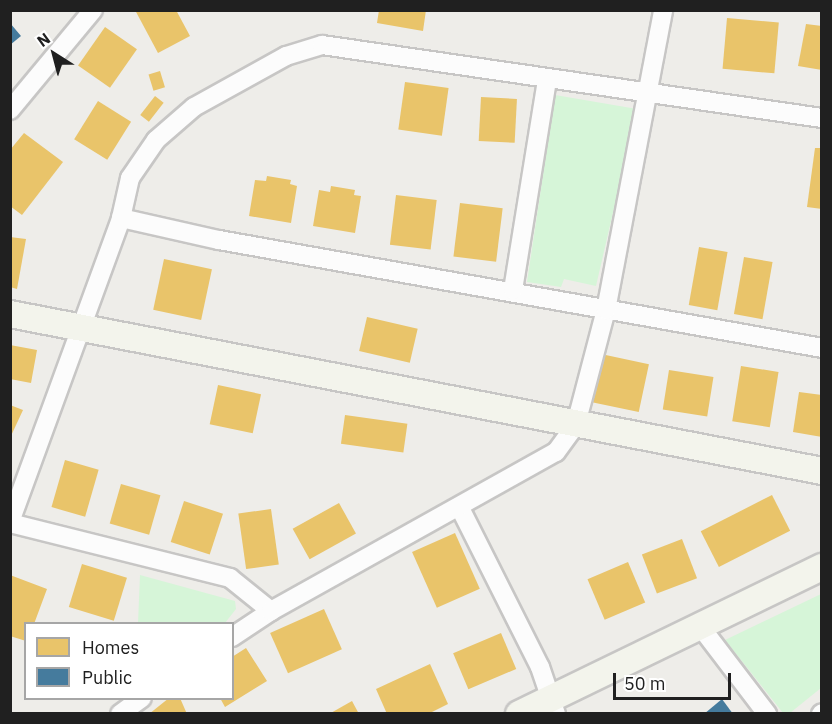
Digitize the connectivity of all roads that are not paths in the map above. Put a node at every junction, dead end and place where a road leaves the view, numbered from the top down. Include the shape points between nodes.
1 (93, 10) edge
2 (663, 10) edge
3 (547, 79) junction
4 (650, 93) junction
5 (10, 110) edge
6 (822, 118) edge
7 (120, 218) junction
8 (513, 290) junction
9 (606, 310) junction
10 (10, 314) edge
11 (79, 326) junction
12 (822, 348) edge
13 (576, 424) junction
14 (822, 471) edge
15 (460, 508) junction
16 (10, 522) edge
17 (822, 567) edge
18 (271, 611) junction
19 (700, 626) junction
20 (234, 637) edge
21 (141, 700) edge
22 (553, 706) edge
23 (120, 714) edge
24 (519, 714) edge
25 (767, 714) edge

1 - 5 street
2 - 4 street
3 - 4 street
3 - 7 street via 322,45 286,56 194,107 156,140 130,178
3 - 8 street
4 - 6 street
4 - 9 street
7 - 8 street via 219,240
7 - 11 street
8 - 9 street
9 - 12 street
9 - 13 street
10 - 11 street
11 - 13 street
11 - 16 street
13 - 14 street
13 - 15 street via 556,452
15 - 18 street
15 - 22 street via 540,666
16 - 18 street via 230,578
17 - 19 street
18 - 20 street
19 - 22 street
19 - 25 street
21 - 23 street
22 - 24 street

